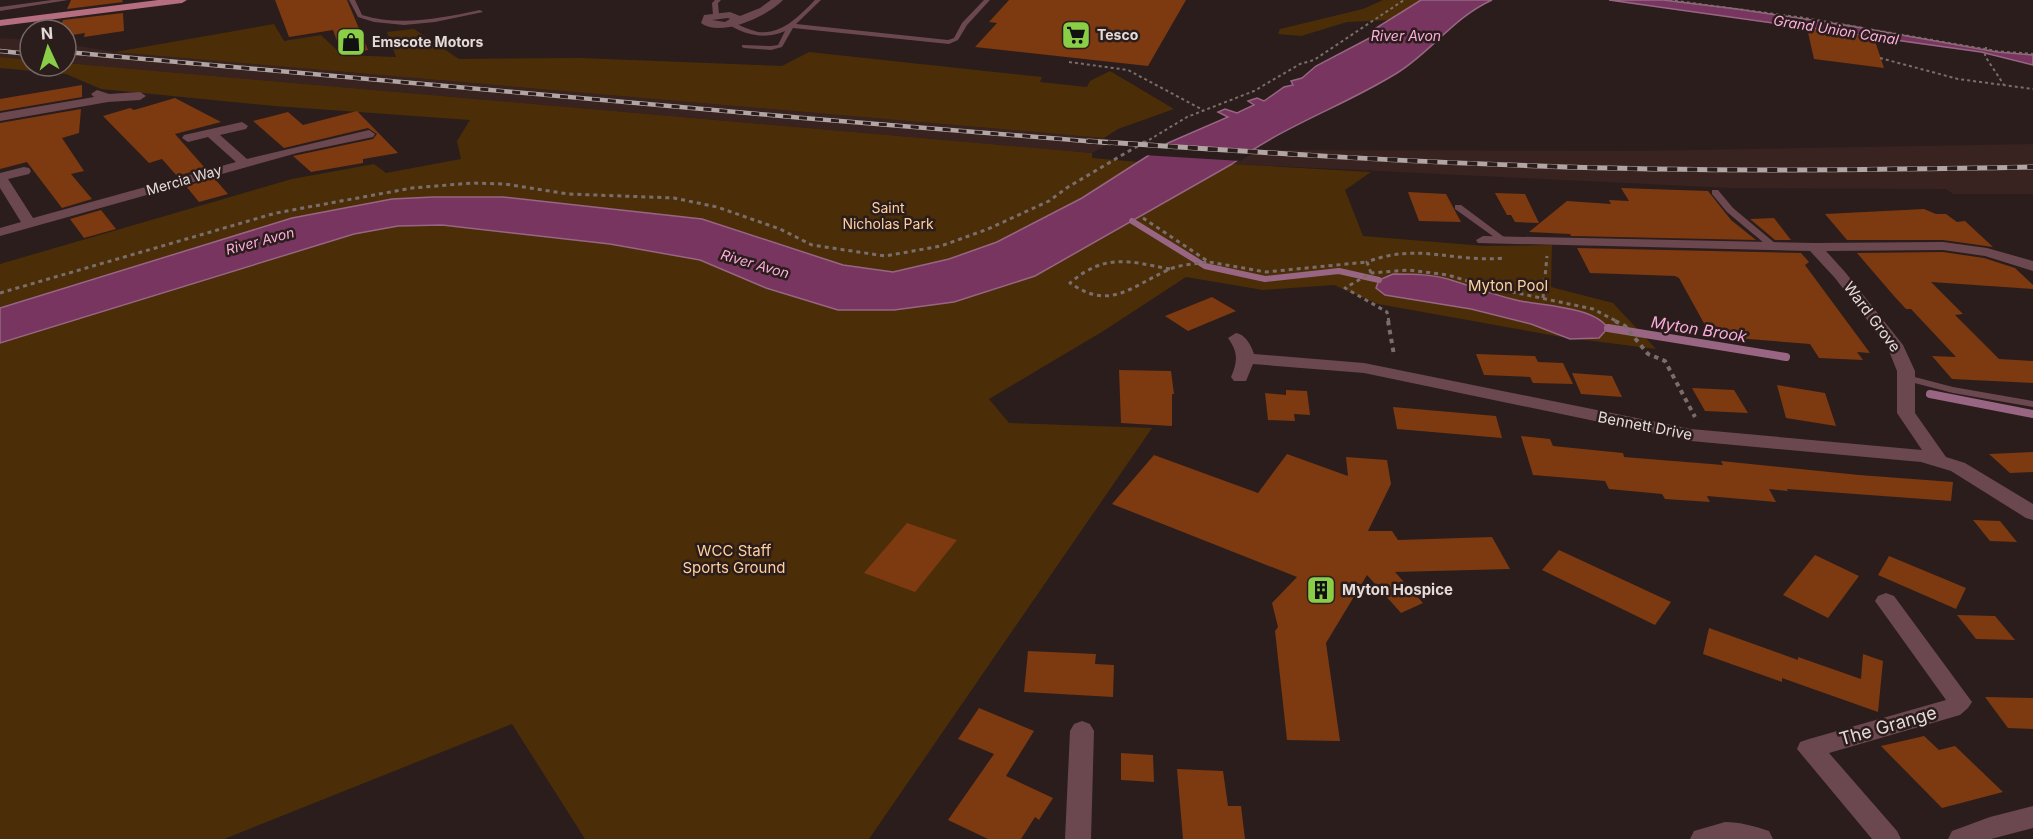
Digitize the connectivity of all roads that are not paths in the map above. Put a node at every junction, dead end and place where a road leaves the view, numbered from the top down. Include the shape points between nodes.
1 (64, 0) edge
2 (182, 0) edge
3 (352, 0) edge
4 (718, 0) edge
5 (818, 0) edge
6 (987, 0) edge
7 (773, 2) edge
8 (0, 9) edge
9 (480, 12) dead end
10 (716, 15) joint
11 (733, 20) junction
12 (0, 23) edge
13 (792, 27) junction
14 (744, 46) dead end
15 (96, 93) dead end
16 (140, 96) dead end
17 (108, 98) junction
18 (0, 117) edge
19 (242, 126) dead end
20 (211, 133) junction
21 (369, 134) dead end
22 (188, 138) dead end
23 (244, 164) junction
24 (24, 171) dead end
25 (0, 177) edge
26 (1715, 192) dead end
27 (1458, 207) dead end
28 (29, 224) junction
29 (1650, 226) dead end
30 (0, 232) edge
31 (1483, 240) dead end
32 (1504, 240) junction
33 (1660, 242) junction
34 (1773, 246) junction
35 (1814, 247) junction
36 (2033, 266) edge
37 (1236, 338) dead end
38 (1247, 358) junction
39 (1240, 377) dead end
40 (1907, 378) junction
41 (2033, 404) edge
42 (1938, 459) junction
43 (2033, 513) edge
44 (1886, 601) dead end
45 (1082, 731) dead end
46 (2033, 817) edge
47 (1078, 839) edge
48 (1703, 839) edge
49 (1760, 839) edge
50 (1888, 839) edge
51 (1961, 839) edge

1 - 8 lane
2 - 12 main road
3 - 9 lane via 360,16 371,21 435,21
4 - 10 lane
5 - 13 lane
6 - 13 lane via 964,24 961,34 949,42
7 - 11 street via 764,10
10 - 11 street
11 - 13 lane via 749,32
13 - 14 lane via 780,46
15 - 17 street
16 - 17 street
17 - 18 street
19 - 20 street
20 - 22 street
20 - 23 street
21 - 23 street, Mercia Way
23 - 28 street, Mercia Way
24 - 25 street
25 - 28 street
26 - 34 lane
27 - 32 lane
28 - 30 street, Mercia Way
29 - 33 street
31 - 32 street
32 - 33 street
33 - 34 street
34 - 35 street
35 - 36 street via 1943,246 1986,252
35 - 40 street, Ward Grove via 1895,345
37 - 38 street via 1245,348
38 - 39 street
38 - 42 street, Bennett Drive via 1332,364 1396,374 1707,438 1883,450
40 - 41 lane
40 - 42 street, Ward Grove via 1906,413
42 - 43 street, Bennett Drive via 1971,474
44 - 50 street, The Grange via 1960,702 1952,708 1809,749
45 - 47 street
46 - 51 street
48 - 49 street via 1718,833

